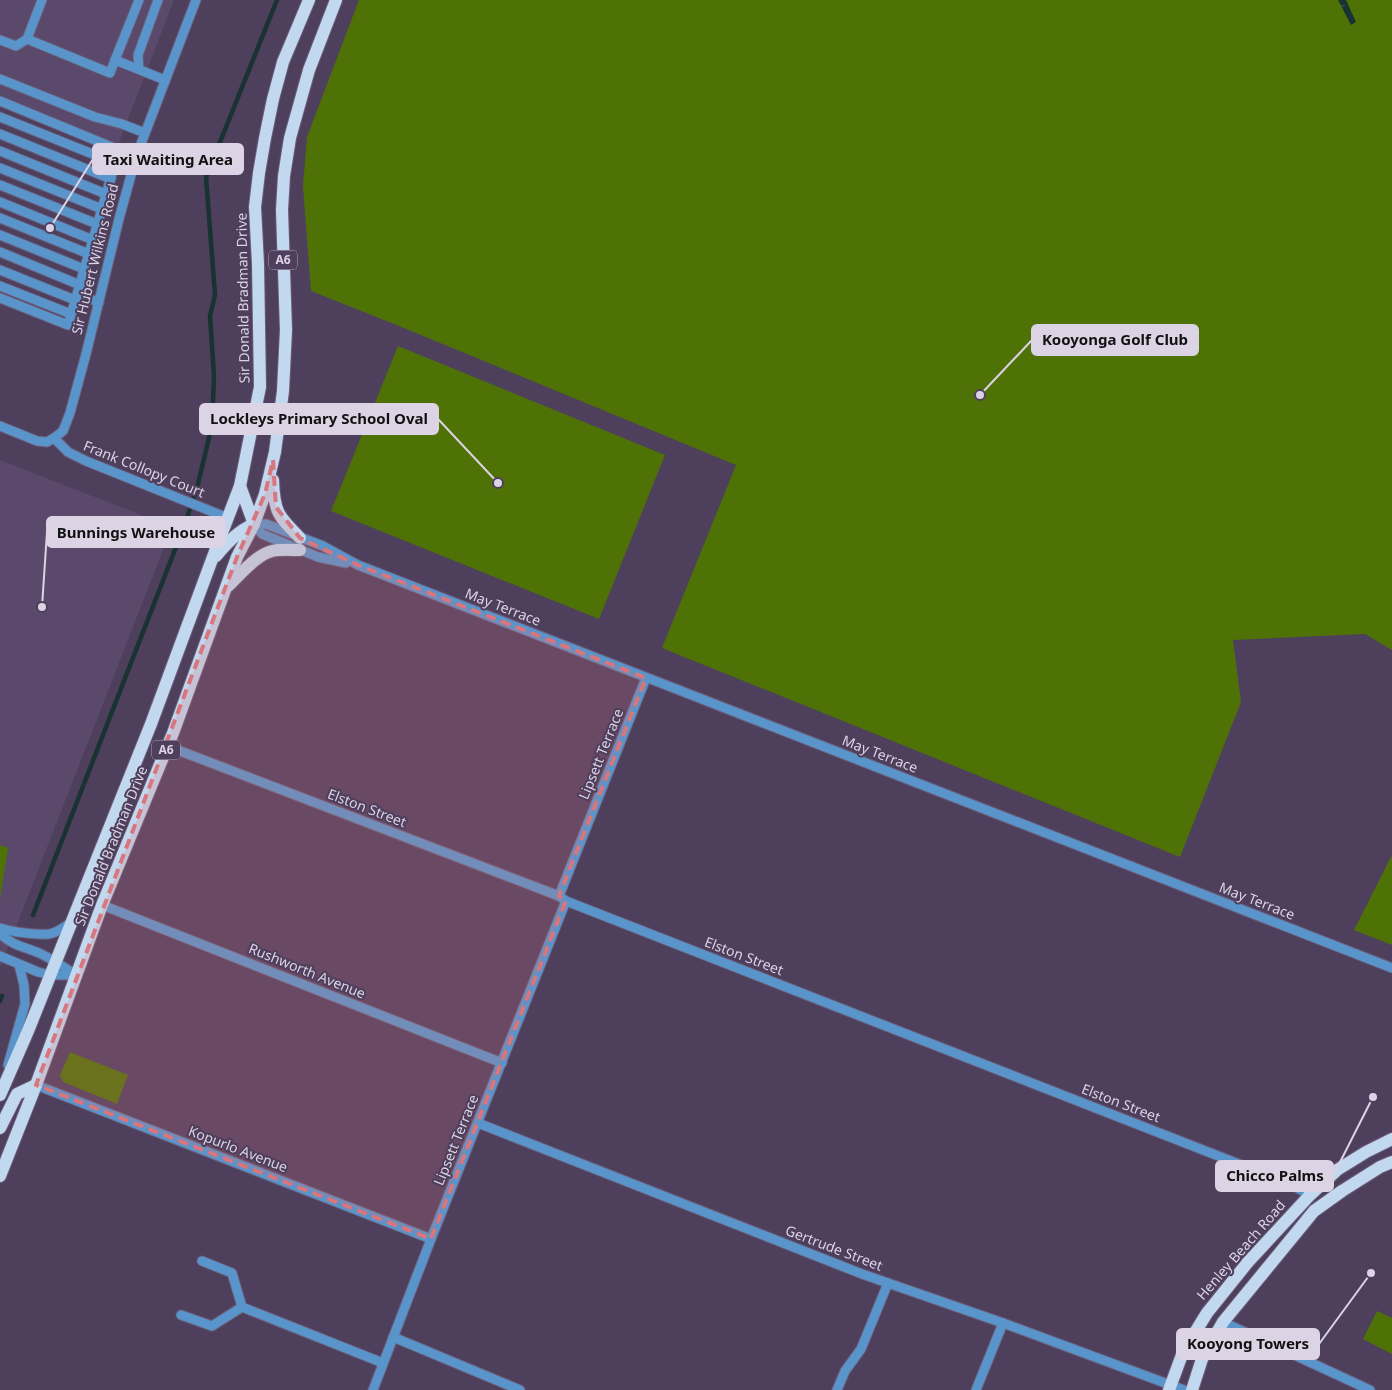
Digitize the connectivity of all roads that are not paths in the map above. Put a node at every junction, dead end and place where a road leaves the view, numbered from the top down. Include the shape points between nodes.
1 (42, 0) edge
2 (139, 0) edge
3 (158, 0) edge
4 (196, 0) edge
5 (309, 0) edge
6 (336, 0) edge
7 (27, 39) junction
8 (0, 40) edge
9 (115, 60) junction
10 (139, 70) junction
11 (0, 79) edge
12 (165, 80) junction
13 (0, 101) edge
14 (0, 117) edge
15 (145, 133) junction
16 (0, 134) edge
17 (0, 150) edge
18 (119, 150) junction
19 (136, 157) junction
20 (115, 163) junction
21 (0, 168) edge
22 (110, 178) junction
23 (0, 185) edge
24 (106, 194) junction
25 (0, 202) edge
26 (102, 209) junction
27 (0, 218) edge
28 (97, 224) junction
29 (0, 235) edge
30 (93, 240) junction
31 (0, 252) edge
32 (89, 254) junction
33 (84, 269) junction
34 (0, 270) edge
35 (80, 285) junction
36 (0, 286) edge
37 (0, 298) edge
38 (76, 298) junction
39 (99, 302) junction
40 (71, 314) junction
41 (0, 426) edge
42 (54, 438) junction
43 (273, 460) junction
44 (240, 486) junction
45 (228, 518) junction
46 (254, 524) junction
47 (300, 544) junction
48 (210, 564) junction
49 (226, 588) junction
50 (646, 678) junction
51 (167, 746) junction
52 (563, 899) junction
53 (102, 905) junction
54 (70, 923) junction
55 (0, 928) edge
56 (0, 934) edge
57 (3, 957) edge
58 (55, 961) junction
59 (19, 965) junction
60 (1392, 968) edge
61 (50, 975) junction
62 (76, 976) junction
63 (502, 1063) junction
64 (36, 1085) junction
65 (0, 1095) edge
66 (478, 1123) junction
67 (0, 1128) edge
68 (1392, 1139) edge
69 (1392, 1162) edge
70 (0, 1176) edge
71 (1310, 1194) junction
72 (432, 1239) junction
73 (202, 1261) dead end
74 (888, 1283) junction
75 (242, 1307) junction
76 (181, 1314) dead end
77 (1223, 1322) junction
78 (1002, 1323) junction
79 (393, 1337) junction
80 (383, 1363) junction
81 (1169, 1388) edge
82 (373, 1390) edge
83 (520, 1390) edge
84 (837, 1390) edge
85 (976, 1390) edge
86 (1184, 1390) edge
87 (1192, 1390) edge
88 (1370, 1390) edge

1 - 7 street
2 - 9 street
3 - 10 street via 138,55
4 - 12 street, Sir Hubert Wilkins Road
5 - 44 main road, Sir Donald Bradman Drive / A6 via 283,62 260,173 256,207 260,387
6 - 43 main road, Sir Donald Bradman Drive / A6 via 309,70 290,138 284,176 286,330 283,391
7 - 8 street via 16,46
7 - 9 street via 110,73
9 - 10 street
10 - 12 street
11 - 15 street
12 - 15 street, Sir Hubert Wilkins Road
13 - 18 street
14 - 20 street
15 - 19 street, Sir Hubert Wilkins Road
16 - 22 street
17 - 24 street
18 - 19 street
18 - 20 street
19 - 39 street, Sir Hubert Wilkins Road
20 - 22 street
21 - 26 street
22 - 24 street
23 - 28 street
24 - 26 street
25 - 30 street
26 - 28 street
27 - 32 street
28 - 30 street
29 - 33 street
30 - 32 street
31 - 35 street
32 - 33 street
33 - 35 street
34 - 38 street
35 - 38 street
36 - 40 street
37 - 40 street via 68,325
38 - 39 street
38 - 40 street
39 - 42 street, Sir Hubert Wilkins Road via 70,413 63,431
41 - 42 street via 37,441 46,442
42 - 45 street, Frank Collopy Court via 68,452 86,461
43 - 46 main road, Sir Donald Bradman Drive / A6
43 - 47 main road via 276,507
44 - 45 main road, Sir Donald Bradman Drive / A6
44 - 46 main road
45 - 48 main road, Sir Donald Bradman Drive / A6
46 - 47 street, May Terrace via 262,534
46 - 48 main road via 235,535
46 - 49 main road, Sir Donald Bradman Drive / A6
47 - 49 main road via 266,553
47 - 50 street, May Terrace via 323,546 358,565
48 - 54 main road, Sir Donald Bradman Drive / A6 via 151,724
49 - 51 main road, Sir Donald Bradman Drive / A6
50 - 52 street, Lipsett Terrace
50 - 60 street, May Terrace
51 - 52 street, Elston Street
51 - 53 main road, Sir Donald Bradman Drive / A6
52 - 63 street, Lipsett Terrace
52 - 71 street, Elston Street
53 - 62 main road, Sir Donald Bradman Drive / A6
53 - 63 street, Rushworth Avenue
54 - 55 street via 48,934 11,932
54 - 58 main road, Sir Donald Bradman Drive / A6
56 - 58 street via 11,943
57 - 59 street
58 - 61 main road, Sir Donald Bradman Drive / A6
58 - 62 street
59 - 61 street
59 - 65 street via 25,1004
61 - 62 street
61 - 65 main road, Sir Donald Bradman Drive / A6
62 - 64 main road, Sir Donald Bradman Drive / A6
63 - 66 street, Lipsett Terrace
64 - 67 main road via 17,1094
64 - 70 main road, Sir Donald Bradman Drive / A6
64 - 72 street, Kopurlo Avenue
66 - 72 street, Lipsett Terrace
66 - 74 street, Gertrude Street
68 - 71 main road, Henley Beach Road via 1338,1170
69 - 77 main road via 1314,1211
71 - 81 main road, Henley Beach Road via 1207,1313 1183,1352
72 - 79 street, Lipsett Terrace
73 - 75 street via 232,1273
74 - 78 street, Gertrude Street
74 - 84 street via 861,1350 845,1371
75 - 76 street via 212,1326
75 - 80 street
77 - 87 main road via 1202,1359
77 - 88 street
78 - 81 street, Gertrude Street
78 - 85 street
79 - 80 street, Lipsett Terrace
79 - 83 street
80 - 82 street, Lipsett Terrace
81 - 86 street, Gertrude Street

